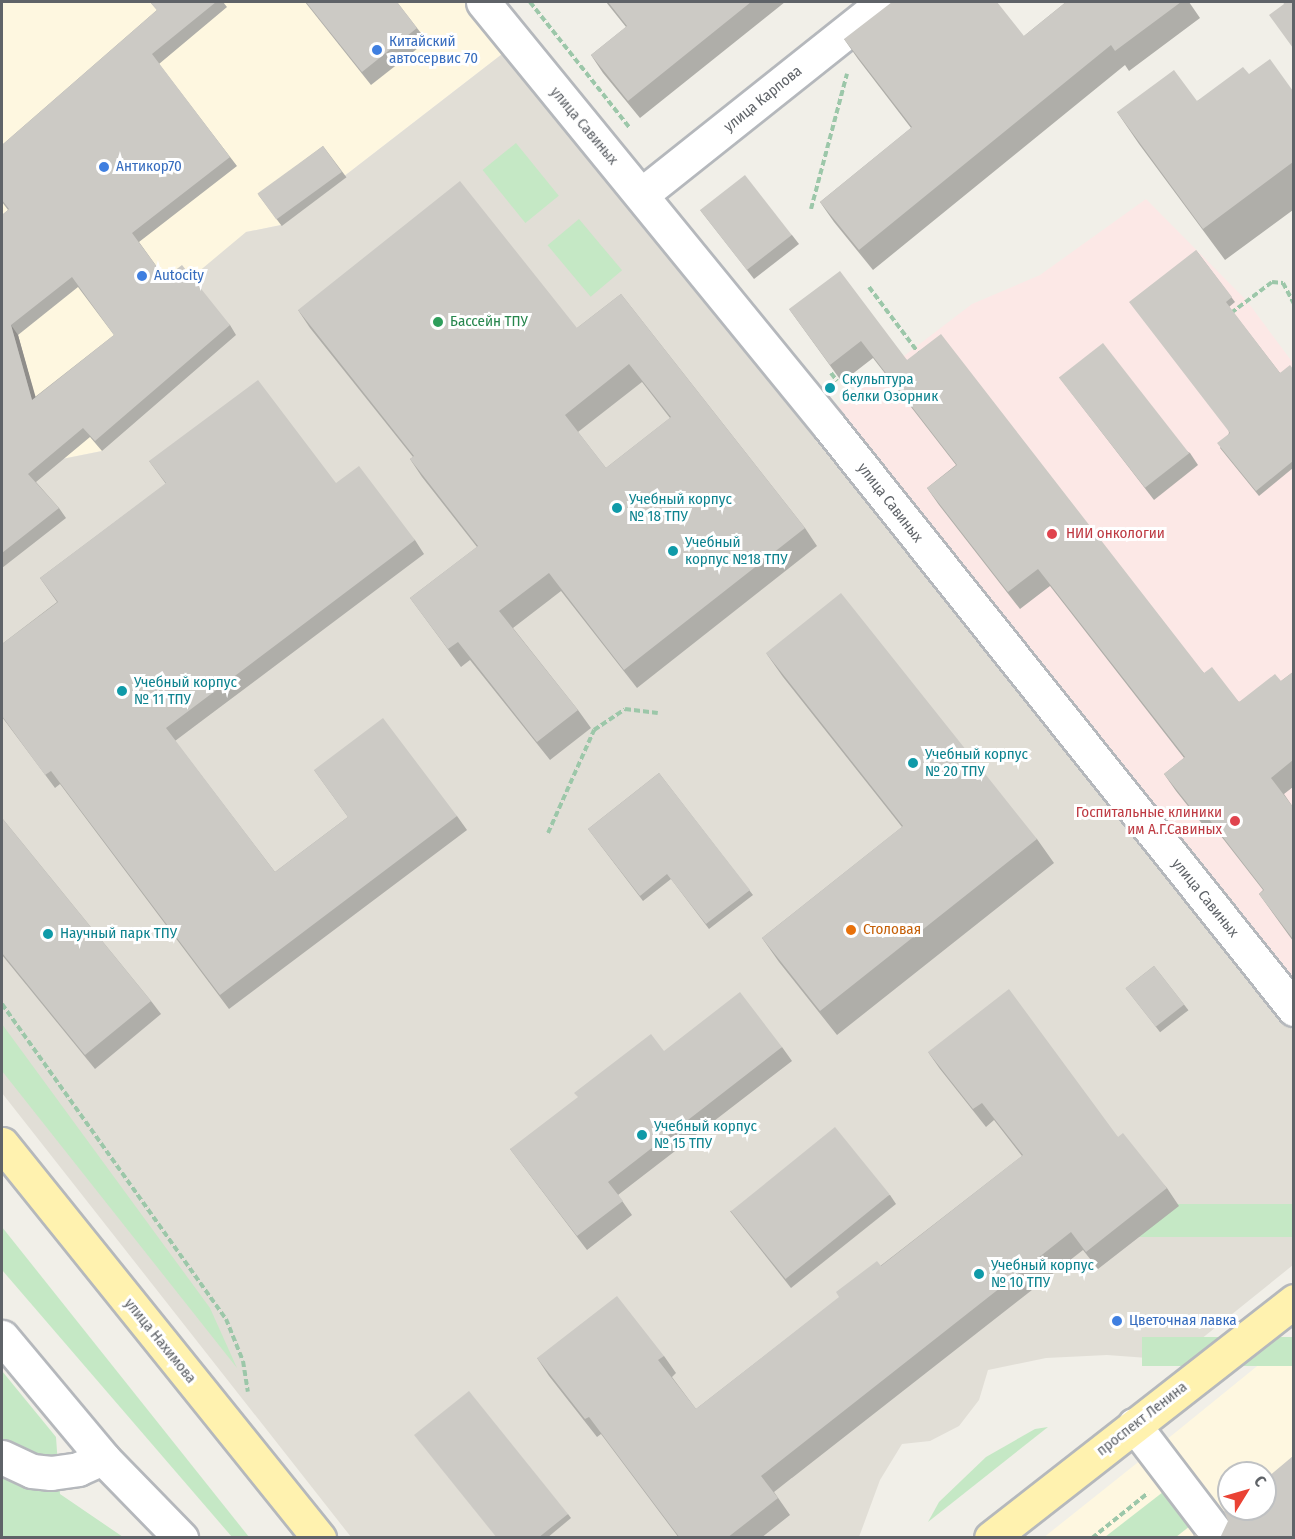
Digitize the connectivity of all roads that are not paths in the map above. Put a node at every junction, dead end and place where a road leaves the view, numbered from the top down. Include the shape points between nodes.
1 (483, 2) edge
2 (873, 10) edge
3 (642, 195) junction
4 (1293, 1009) edge
5 (2, 1144) edge
6 (1293, 1301) edge
7 (2, 1337) edge
8 (1134, 1425) junction
9 (2, 1457) edge
10 (103, 1458) junction
11 (182, 1538) edge
12 (319, 1538) edge
13 (991, 1538) edge
14 (1220, 1538) edge

1 - 3 street, улица Савиных
2 - 3 street, улица Карпова
3 - 4 street, улица Савиных
5 - 12 main road, улица Нахимова
6 - 8 main road, проспект Ленина
7 - 10 street
8 - 13 main road, проспект Ленина
8 - 14 street
9 - 10 street via 32,1472 51,1473 78,1469
10 - 11 street

